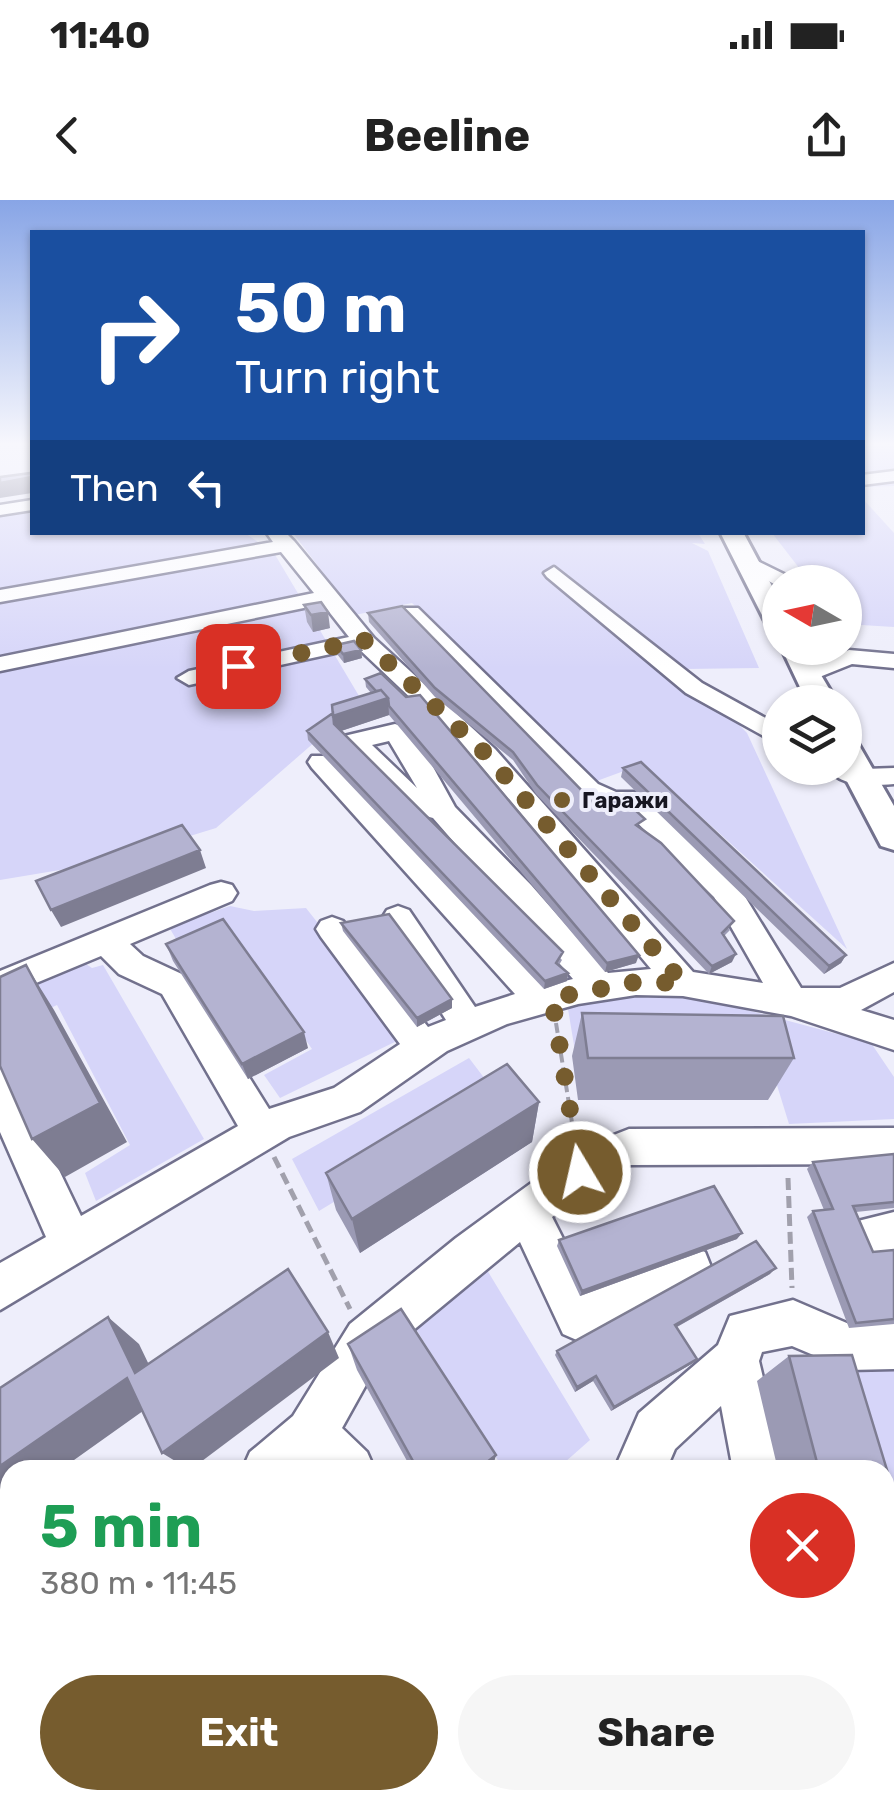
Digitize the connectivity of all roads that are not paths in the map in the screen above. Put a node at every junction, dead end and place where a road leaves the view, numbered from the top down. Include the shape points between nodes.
1 (281, 538) edge
2 (740, 543) edge
3 (765, 565) edge
4 (554, 573) dead end
5 (762, 588) edge
6 (0, 596) edge
7 (328, 597) junction
8 (410, 612) edge
9 (364, 640) junction
10 (862, 649) edge
11 (890, 660) edge
12 (0, 664) edge
13 (801, 665) edge
14 (807, 675) junction
15 (189, 678) dead end
16 (813, 685) edge
17 (762, 727) edge
18 (321, 762) dead end
19 (865, 774) edge
20 (443, 812) dead end
21 (894, 838) edge
22 (221, 893) dead end
23 (398, 918) edge
24 (332, 929) dead end
25 (106, 941) junction
26 (894, 976) edge
27 (683, 983) junction
28 (0, 985) edge
29 (600, 988) junction
30 (547, 999) junction
31 (791, 1002) junction
32 (468, 1026) junction
33 (894, 1035) edge
34 (424, 1048) junction
35 (0, 1086) edge
36 (262, 1132) junction
37 (894, 1146) edge
38 (526, 1212) junction
39 (73, 1244) junction
40 (688, 1267) dead end
41 (0, 1288) edge
42 (894, 1346) edge
43 (735, 1361) junction
44 (311, 1434) junction
45 (280, 1460) edge
46 (338, 1460) edge
47 (645, 1460) edge
48 (757, 1460) edge

1 - 6 street
1 - 7 street
2 - 3 street
2 - 5 main road
4 - 17 street via 694,688
7 - 9 street
7 - 12 street
8 - 31 street via 588,790 613,801 628,798 725,890
9 - 15 street
9 - 27 street via 486,754
10 - 11 street
11 - 14 street via 848,657
13 - 14 main road
14 - 16 main road
18 - 30 street
19 - 21 main road
20 - 29 street
22 - 25 street
23 - 32 street
24 - 34 street
25 - 28 street
25 - 36 street via 132,964 174,984
26 - 31 street via 846,1002
27 - 29 street
27 - 31 street
29 - 30 street
30 - 32 street
31 - 33 street
32 - 34 street
34 - 36 street via 346,1100
35 - 39 street
36 - 39 street
37 - 38 street via 629,1147 592,1162
38 - 40 street via 579,1318
38 - 44 street via 366,1340
39 - 41 street
42 - 43 street via 850,1346 793,1323 746,1332
43 - 47 street via 658,1431
43 - 48 street
44 - 45 street
44 - 46 street

